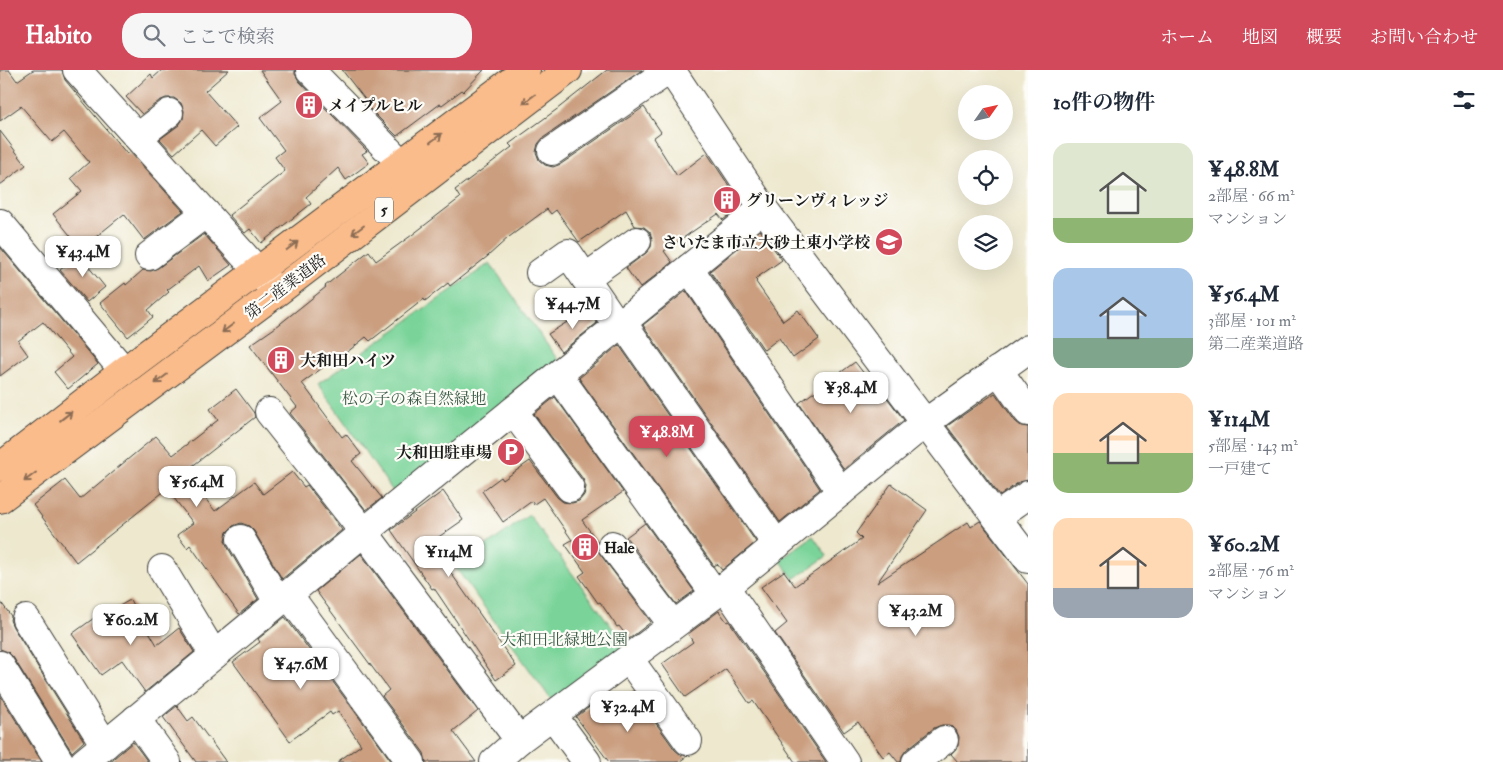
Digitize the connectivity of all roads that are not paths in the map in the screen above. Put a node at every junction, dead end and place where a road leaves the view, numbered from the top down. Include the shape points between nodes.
1 (77, 70) edge
2 (310, 70) edge
3 (526, 70) edge
4 (568, 70) edge
5 (670, 70) edge
6 (170, 113) dead end
7 (138, 137) junction
8 (552, 151) dead end
9 (402, 164) junction
10 (763, 208) junction
11 (206, 213) junction
12 (0, 222) edge
13 (637, 241) dead end
14 (149, 256) dead end
15 (689, 268) junction
16 (259, 272) junction
17 (540, 273) dead end
18 (585, 278) junction
19 (276, 292) junction
20 (620, 324) junction
21 (1028, 349) edge
22 (998, 370) junction
23 (124, 372) junction
24 (558, 375) junction
25 (513, 411) junction
26 (269, 412) dead end
27 (1028, 412) edge
28 (925, 423) junction
29 (0, 467) edge
30 (570, 488) dead end
31 (841, 492) junction
32 (1028, 495) edge
33 (0, 499) edge
34 (996, 516) junction
35 (364, 532) junction
36 (241, 539) dead end
37 (612, 544) dead end
38 (776, 545) junction
39 (1028, 559) edge
40 (162, 568) dead end
41 (720, 590) junction
42 (283, 598) junction
43 (26, 619) dead end
44 (672, 625) junction
45 (214, 655) junction
46 (629, 659) junction
47 (0, 665) edge
48 (553, 716) junction
49 (136, 719) junction
50 (519, 740) junction
51 (944, 740) dead end
52 (688, 741) dead end
53 (94, 754) edge
54 (921, 761) edge
55 (60, 762) edge
56 (167, 762) edge
57 (411, 762) edge
58 (494, 762) edge
59 (587, 762) edge
60 (845, 762) edge

1 - 7 street
2 - 9 street
9 -> 3 main road, 第二産業道路 / 5
4 -> 19 main road, 第二産業道路 / 5
5 - 8 street
5 - 10 street
6 - 7 street
7 - 11 street
16 -> 9 main road, 第二産業道路 / 5
10 - 15 street
10 - 28 street
11 - 14 street
11 - 16 street
12 - 23 street
13 - 18 street
15 - 20 street
15 - 31 street
16 - 19 street
16 - 23 main road, 第二産業道路 / 5
17 - 18 street via 568,253
18 - 20 street
19 -> 33 main road, 第二産業道路 / 5
20 - 24 street
20 - 38 street
21 - 22 street
22 - 27 street
22 - 28 street
29 -> 23 main road, 第二産業道路 / 5
24 - 25 street
24 - 41 street
25 - 30 street
25 - 35 street
26 - 35 street
28 - 31 street
28 - 34 street
31 - 38 street
32 - 34 street
34 - 39 street
35 - 42 street
35 - 50 street
36 - 42 street
37 - 44 street
38 - 41 street
40 - 45 street
41 - 44 street
41 - 60 street
42 - 45 street
42 - 57 street
43 - 53 street
44 - 46 street
45 - 49 street
46 - 48 street
46 - 52 street
47 - 55 street
48 - 50 street
48 - 59 street
49 - 53 street
49 - 56 street
50 - 58 street
51 - 54 street

